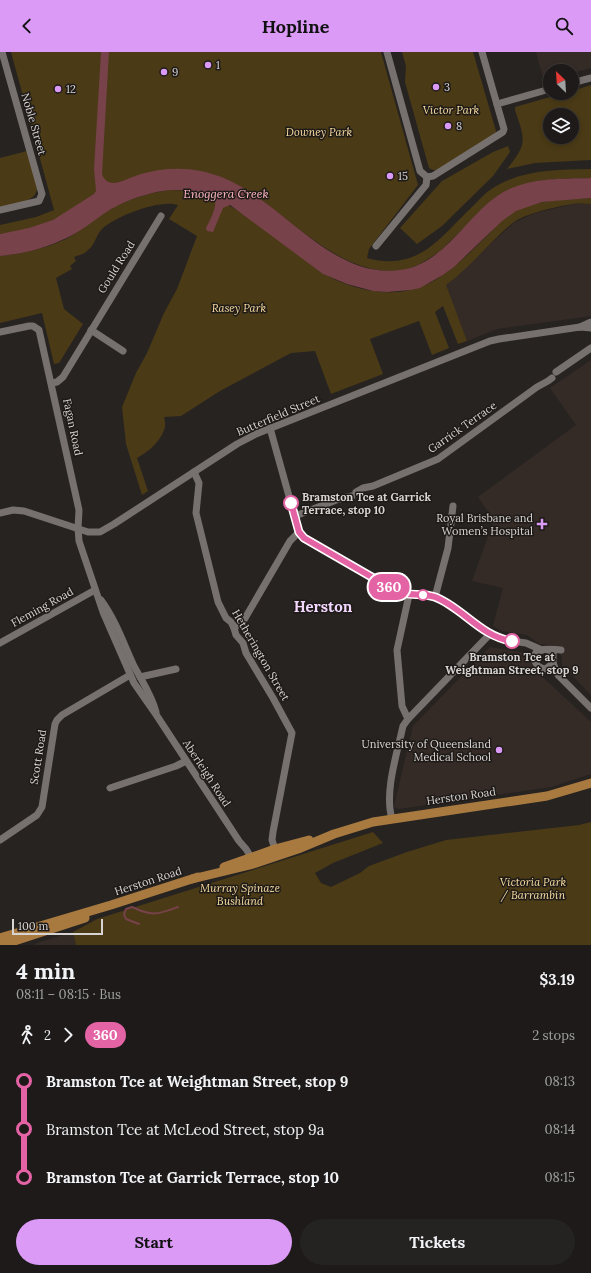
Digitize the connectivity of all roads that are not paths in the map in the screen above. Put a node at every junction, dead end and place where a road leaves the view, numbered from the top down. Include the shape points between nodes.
1 (2, 52) edge
2 (387, 52) edge
3 (482, 52) edge
4 (591, 78) edge
5 (579, 81) edge
6 (543, 92) edge
7 (497, 104) junction
8 (427, 177) junction
9 (0, 210) edge
10 (161, 216) dead end
11 (376, 246) dead end
12 (591, 322) edge
13 (580, 327) junction
14 (591, 328) edge
15 (91, 330) junction
16 (0, 332) edge
17 (591, 348) edge
18 (123, 350) dead end
19 (52, 383) junction
20 (270, 428) junction
21 (194, 472) junction
22 (453, 506) dead end
23 (0, 513) edge
24 (295, 516) junction
25 (78, 528) junction
26 (299, 532) junction
27 (96, 591) junction
28 (409, 595) junction
29 (435, 597) junction
30 (234, 628) junction
31 (490, 634) junction
32 (0, 642) edge
33 (526, 643) junction
34 (545, 650) junction
35 (535, 656) junction
36 (554, 662) junction
37 (176, 668) dead end
38 (546, 669) junction
39 (558, 675) junction
40 (130, 676) junction
41 (140, 677) junction
42 (591, 708) edge
43 (158, 716) junction
44 (408, 719) junction
45 (186, 761) junction
46 (591, 784) edge
47 (110, 788) dead end
48 (392, 819) junction
49 (334, 834) junction
50 (0, 840) edge
51 (275, 849) junction
52 (248, 861) junction
53 (0, 938) edge
54 (23, 938) edge
55 (2, 945) edge

1 - 9 street, Noble Street via 42,194 39,201
2 - 8 street via 420,171
3 - 7 street
4 - 5 street
6 - 7 street
7 - 8 street via 504,129 501,135 433,176
8 - 11 street via 426,185
10 - 15 street, Gould Road
12 - 13 street, Butterfield Street
13 - 14 street, Butterfield Street
13 - 20 street, Butterfield Street via 499,338
15 - 18 street
15 - 19 street, Gould Road via 63,377
16 - 19 street, Fagan Road via 30,326 39,330
17 - 24 street, Garrick Terrace via 434,462
19 - 25 street, Fagan Road via 79,510
20 - 21 street, Butterfield Street via 245,439
20 - 24 street
21 - 25 street, Butterfield Street via 102,531 88,532
21 - 30 street, Hetherington Street via 199,483 196,513 211,579 218,602
22 - 29 street via 448,548
23 - 25 street, Butterfield Street via 24,511
24 - 26 street
25 - 27 street, Aberleigh Road via 79,541
26 - 28 street via 304,538 396,591
26 - 30 street via 290,541 244,620
27 - 32 street, Fleming Road
27 - 40 street, Aberleigh Road
27 - 41 street, Aberleigh Road
28 - 29 street
28 - 44 street via 397,650 402,706
29 - 31 street
30 - 51 street, Hetherington Street via 292,733 273,832
31 - 33 street via 504,640
31 - 44 street
33 - 34 street
33 - 35 street
34 - 35 street via 536,653
34 - 36 street via 553,654
35 - 38 street via 537,666
36 - 38 street
36 - 39 street
37 - 41 street
38 - 39 street
39 - 42 street
40 - 43 street, Aberleigh Road
40 - 50 street, Scott Road via 57,720 42,807 37,815
41 - 43 street, Aberleigh Road
43 - 45 street, Aberleigh Road
44 - 48 street via 403,726 388,795
45 - 47 street
45 - 52 street, Aberleigh Road via 238,841
46 - 48 main road, Herston Road via 547,796
48 - 49 main road, Herston Road
49 - 51 main road, Herston Road
49 - 52 main road, Herston Road via 298,849
51 - 52 main road, Herston Road
52 - 54 main road, Herston Road via 111,905
53 - 54 main road, Herston Road
54 - 55 main road, Herston Road

